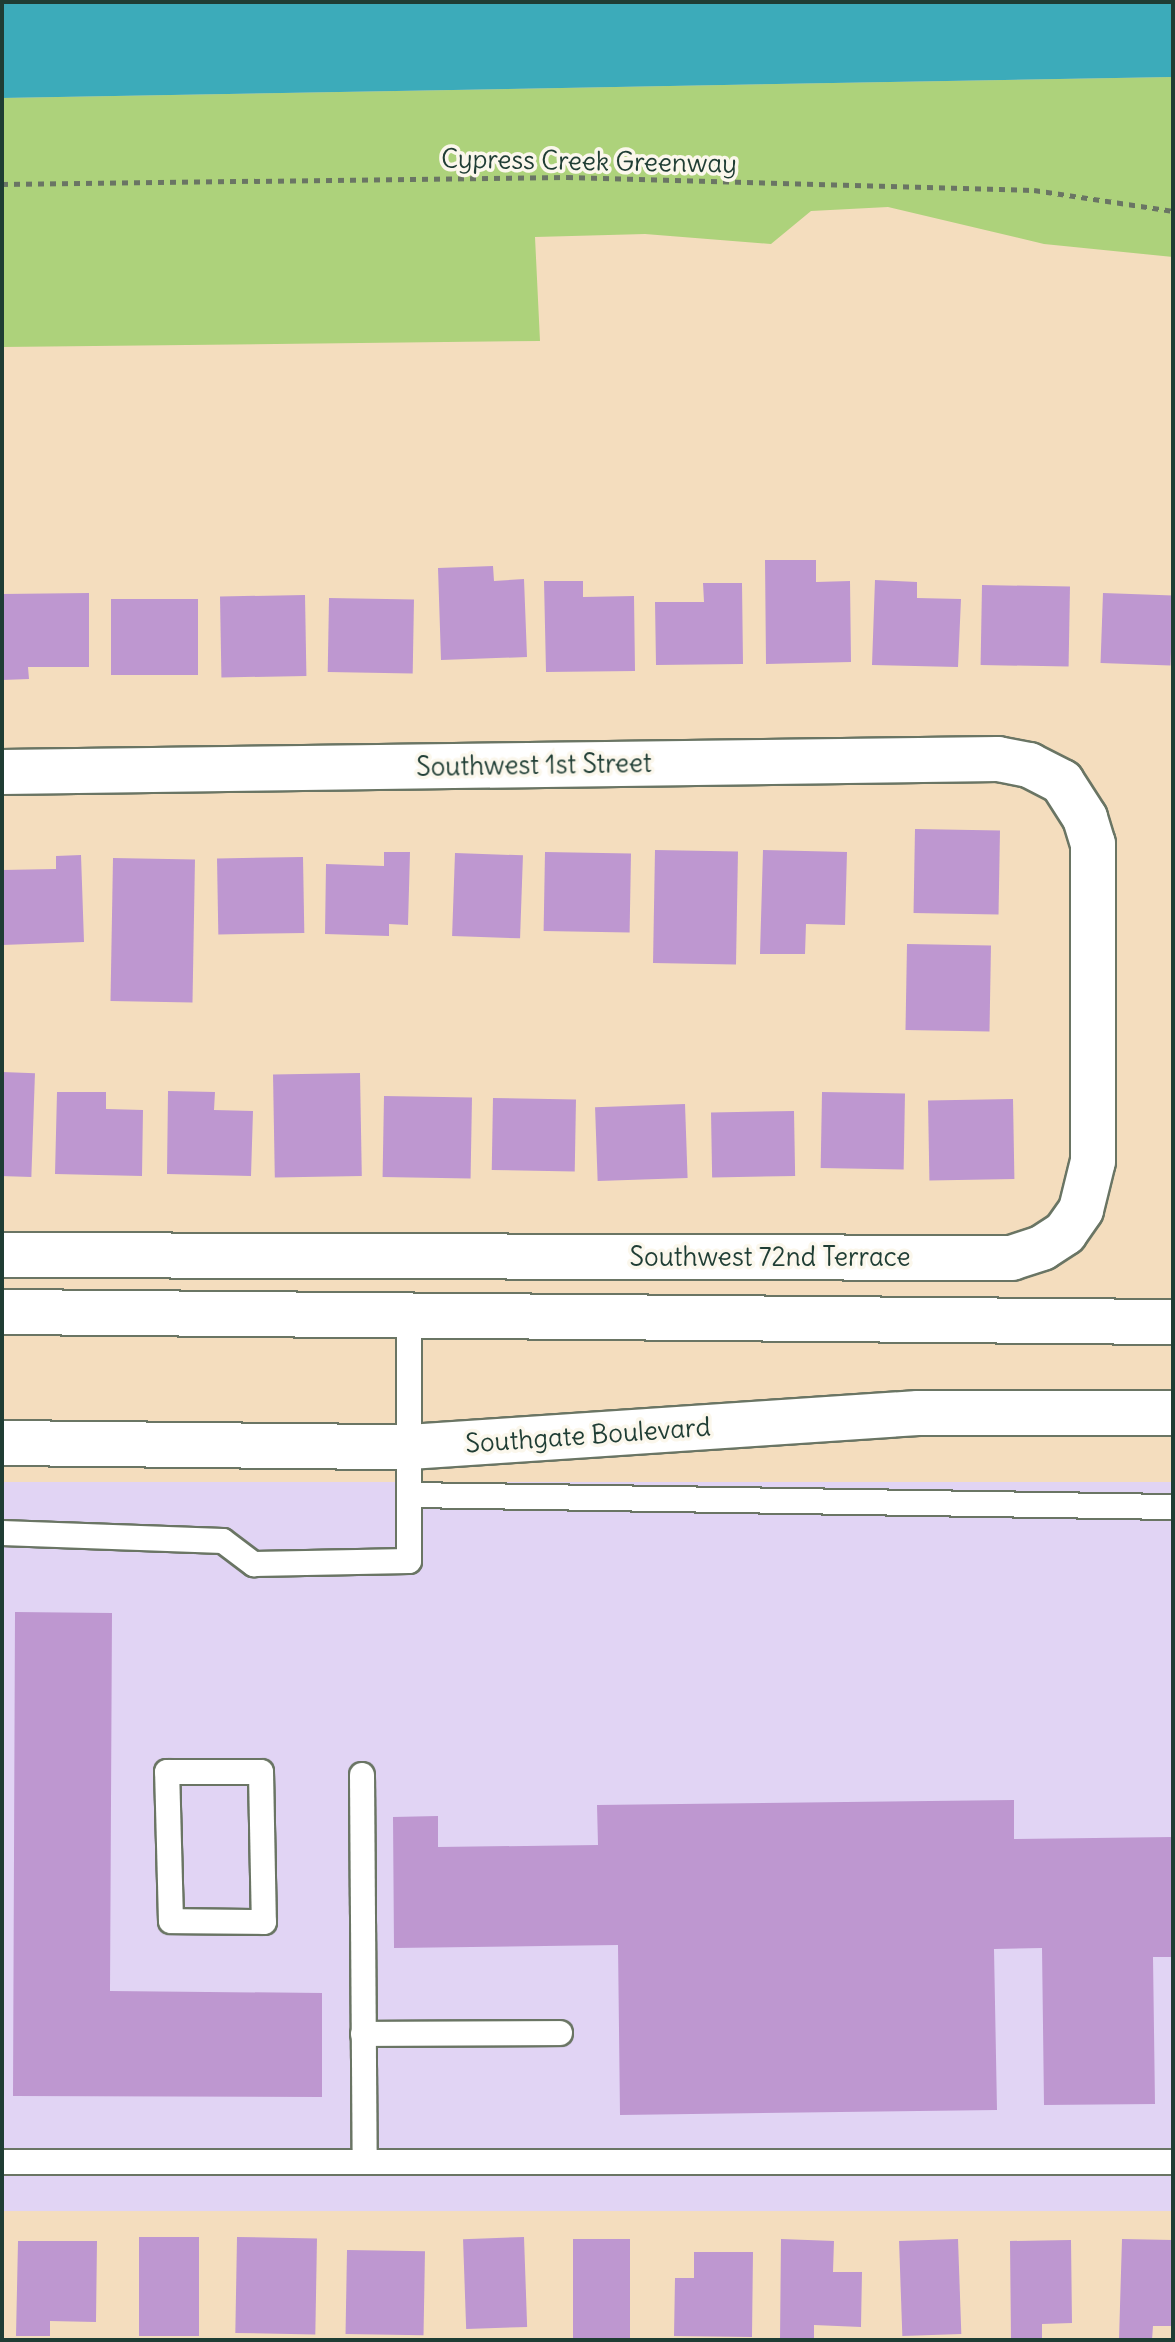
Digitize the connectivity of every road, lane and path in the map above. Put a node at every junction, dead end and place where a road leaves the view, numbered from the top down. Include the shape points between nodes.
1 (2, 184) edge
2 (1173, 211) edge
3 (2, 772) edge
4 (1062, 782) joint
5 (2, 1255) edge
6 (2, 1312) edge
7 (409, 1314) junction
8 (1173, 1322) edge
9 (1173, 1413) edge
10 (2, 1443) edge
11 (409, 1447) junction
12 (409, 1495) junction
13 (1173, 1507) edge
14 (2, 1533) edge
15 (261, 1772) joint
16 (362, 1775) dead end
17 (560, 2033) dead end
18 (363, 2034) junction
19 (365, 2159) junction
20 (2, 2162) edge
21 (1173, 2162) edge

1 - 2 path, Cypress Creek Greenway via 567,177 1034,190
3 - 4 street, Southwest 1st Street via 998,759 1029,765
4 - 5 street, Southwest 72nd Terrace via 1080,808 1093,844 1093,1161 1081,1210 1065,1233 1042,1248 1012,1258
6 - 7 street
7 - 8 street
7 - 11 lane
9 - 11 street, Southgate Boulevard via 918,1413
10 - 11 street, Southgate Boulevard
11 - 12 lane
12 - 13 lane
12 - 14 lane via 409,1561 254,1564 223,1541
15 - 15 lane via 167,1772 171,1921 264,1922
16 - 18 lane
17 - 18 lane
18 - 19 lane
19 - 20 lane
19 - 21 lane

